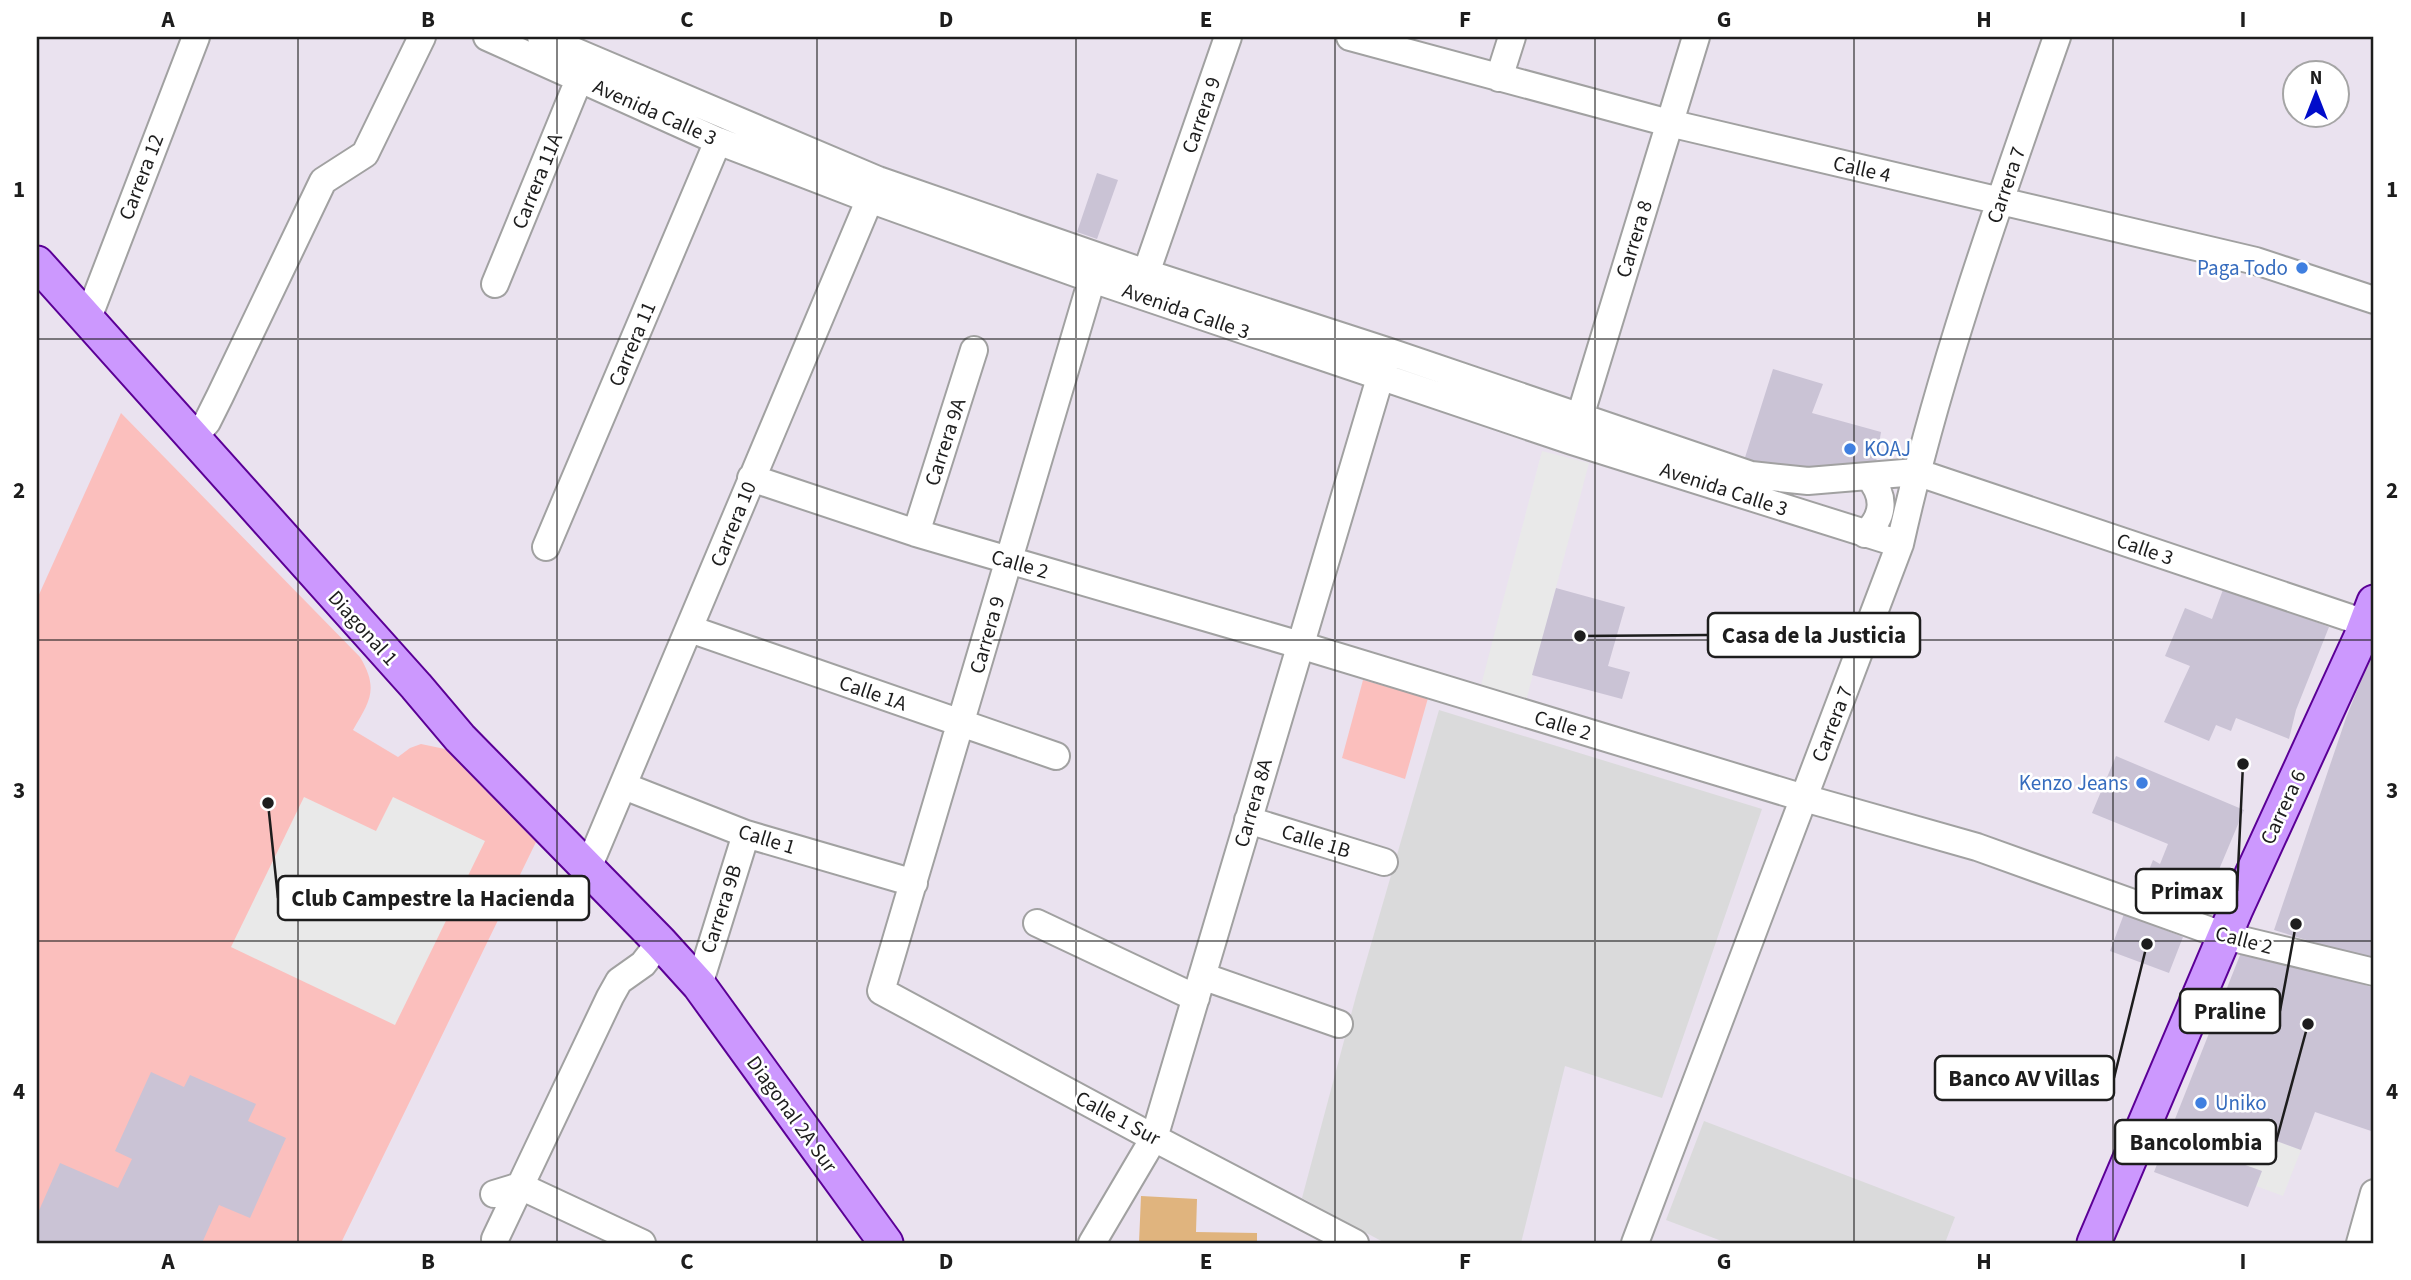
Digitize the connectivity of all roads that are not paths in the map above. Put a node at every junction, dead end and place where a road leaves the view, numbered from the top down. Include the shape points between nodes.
1 (195, 37) edge
2 (422, 37) edge
3 (487, 37) edge
4 (541, 37) edge
5 (1228, 37) edge
6 (1350, 37) edge
7 (1512, 37) edge
8 (1696, 37) edge
9 (2057, 37) edge
10 (591, 58) edge
11 (1499, 78) junction
12 (1669, 123) junction
13 (718, 141) junction
14 (873, 189) junction
15 (1999, 201) junction
16 (37, 263) edge
17 (1146, 273) junction
18 (1092, 279) junction
19 (495, 284) dead end
20 (2374, 300) edge
21 (88, 318) junction
22 (974, 350) dead end
23 (1387, 351) junction
24 (1380, 377) junction
25 (1576, 429) junction
26 (194, 438) junction
27 (1916, 472) junction
28 (1869, 477) junction
29 (751, 478) junction
30 (916, 533) junction
31 (1865, 534) junction
32 (1900, 544) junction
33 (546, 547) dead end
34 (1009, 561) junction
35 (2371, 617) edge
36 (690, 629) junction
37 (1300, 645) junction
38 (961, 724) junction
39 (1056, 756) dead end
40 (624, 786) junction
41 (1804, 798) junction
42 (1248, 820) junction
43 (746, 834) junction
44 (1384, 862) dead end
45 (588, 868) junction
46 (914, 883) junction
47 (1037, 923) dead end
48 (2225, 936) junction
49 (660, 942) junction
50 (2374, 972) edge
51 (699, 985) junction
52 (1199, 987) junction
53 (881, 991) joint
54 (1339, 1024) dead end
55 (1154, 1138) junction
56 (520, 1186) junction
57 (2374, 1193) edge
58 (494, 1194) dead end
59 (495, 1239) dead end
60 (642, 1243) edge
61 (886, 1243) edge
62 (1092, 1243) edge
63 (1355, 1243) edge
64 (1635, 1243) edge
65 (2094, 1243) edge
66 (2360, 1243) edge

1 - 21 street, Carrera 12
2 - 26 street via 365,154 323,181 207,422
3 - 10 street, Avenida Calle 3
4 - 10 street, Avenida Calle 3
5 - 17 street, Carrera 9
6 - 11 street, Calle 4
7 - 11 street
8 - 12 street, Carrera 8
9 - 15 street, Carrera 7
10 - 13 street, Avenida Calle 3
10 - 14 street, Avenida Calle 3
10 - 19 street, Carrera 11A
11 - 12 street, Calle 4
12 - 15 street, Calle 4
12 - 25 street, Carrera 8
13 - 14 street, Avenida Calle 3
13 - 33 street, Carrera 11
14 - 17 street, Avenida Calle 3
14 - 18 street, Avenida Calle 3
14 - 29 street, Carrera 10
15 - 20 street, Calle 4 via 2256,261
15 - 27 street, Carrera 7
16 - 21 main road, Diagonal 1
17 - 23 street, Avenida Calle 3
18 - 24 street, Avenida Calle 3
18 - 34 street, Carrera 9
21 - 26 main road, Diagonal 1
22 - 30 street, Carrera 9A
23 - 24 street, Carrera 8A
23 - 25 street, Avenida Calle 3
24 - 25 street, Avenida Calle 3
24 - 37 street, Carrera 8A
25 - 28 street, Avenida Calle 3 via 1751,475 1808,481
25 - 31 street, Avenida Calle 3
26 - 45 main road, Diagonal 1 via 460,738
27 - 28 street, Avenida Calle 3
27 - 32 street, Carrera 7
27 - 35 street, Calle 3
28 - 31 street via 1882,500 1881,513
29 - 30 street, Calle 2
29 - 36 street, Carrera 10
30 - 34 street, Calle 2
31 - 32 street, Avenida Calle 3
32 - 41 street, Carrera 7
34 - 37 street, Calle 2
34 - 38 street, Carrera 9
35 - 48 main road, Carrera 6
36 - 38 street, Calle 1A
36 - 40 street, Carrera 10
37 - 41 street, Calle 2
37 - 42 street, Carrera 8A
38 - 39 street, Calle 1A
38 - 46 street, Carrera 9
40 - 43 street, Calle 1
40 - 45 street, Carrera 10
41 - 48 street, Calle 2 via 1977,847
41 - 64 street, Carrera 7
42 - 44 street, Calle 1B
42 - 52 street, Carrera 8A
43 - 46 street, Calle 1
43 - 51 street, Carrera 9B
45 - 49 main road, Diagonal 1
46 - 53 street, Carrera 9
47 - 52 street
48 - 50 street, Calle 2
48 - 65 main road, Carrera 6
49 - 51 main road, Diagonal 1
49 - 56 street via 643,964 619,981
51 - 61 main road, Diagonal 2A Sur
52 - 54 street
52 - 55 street, Carrera 8A
53 - 55 street, Calle 1 Sur
55 - 62 street, Carrera 8A
55 - 63 street, Calle 1 Sur
56 - 58 street
56 - 59 street
56 - 60 street
57 - 66 street

